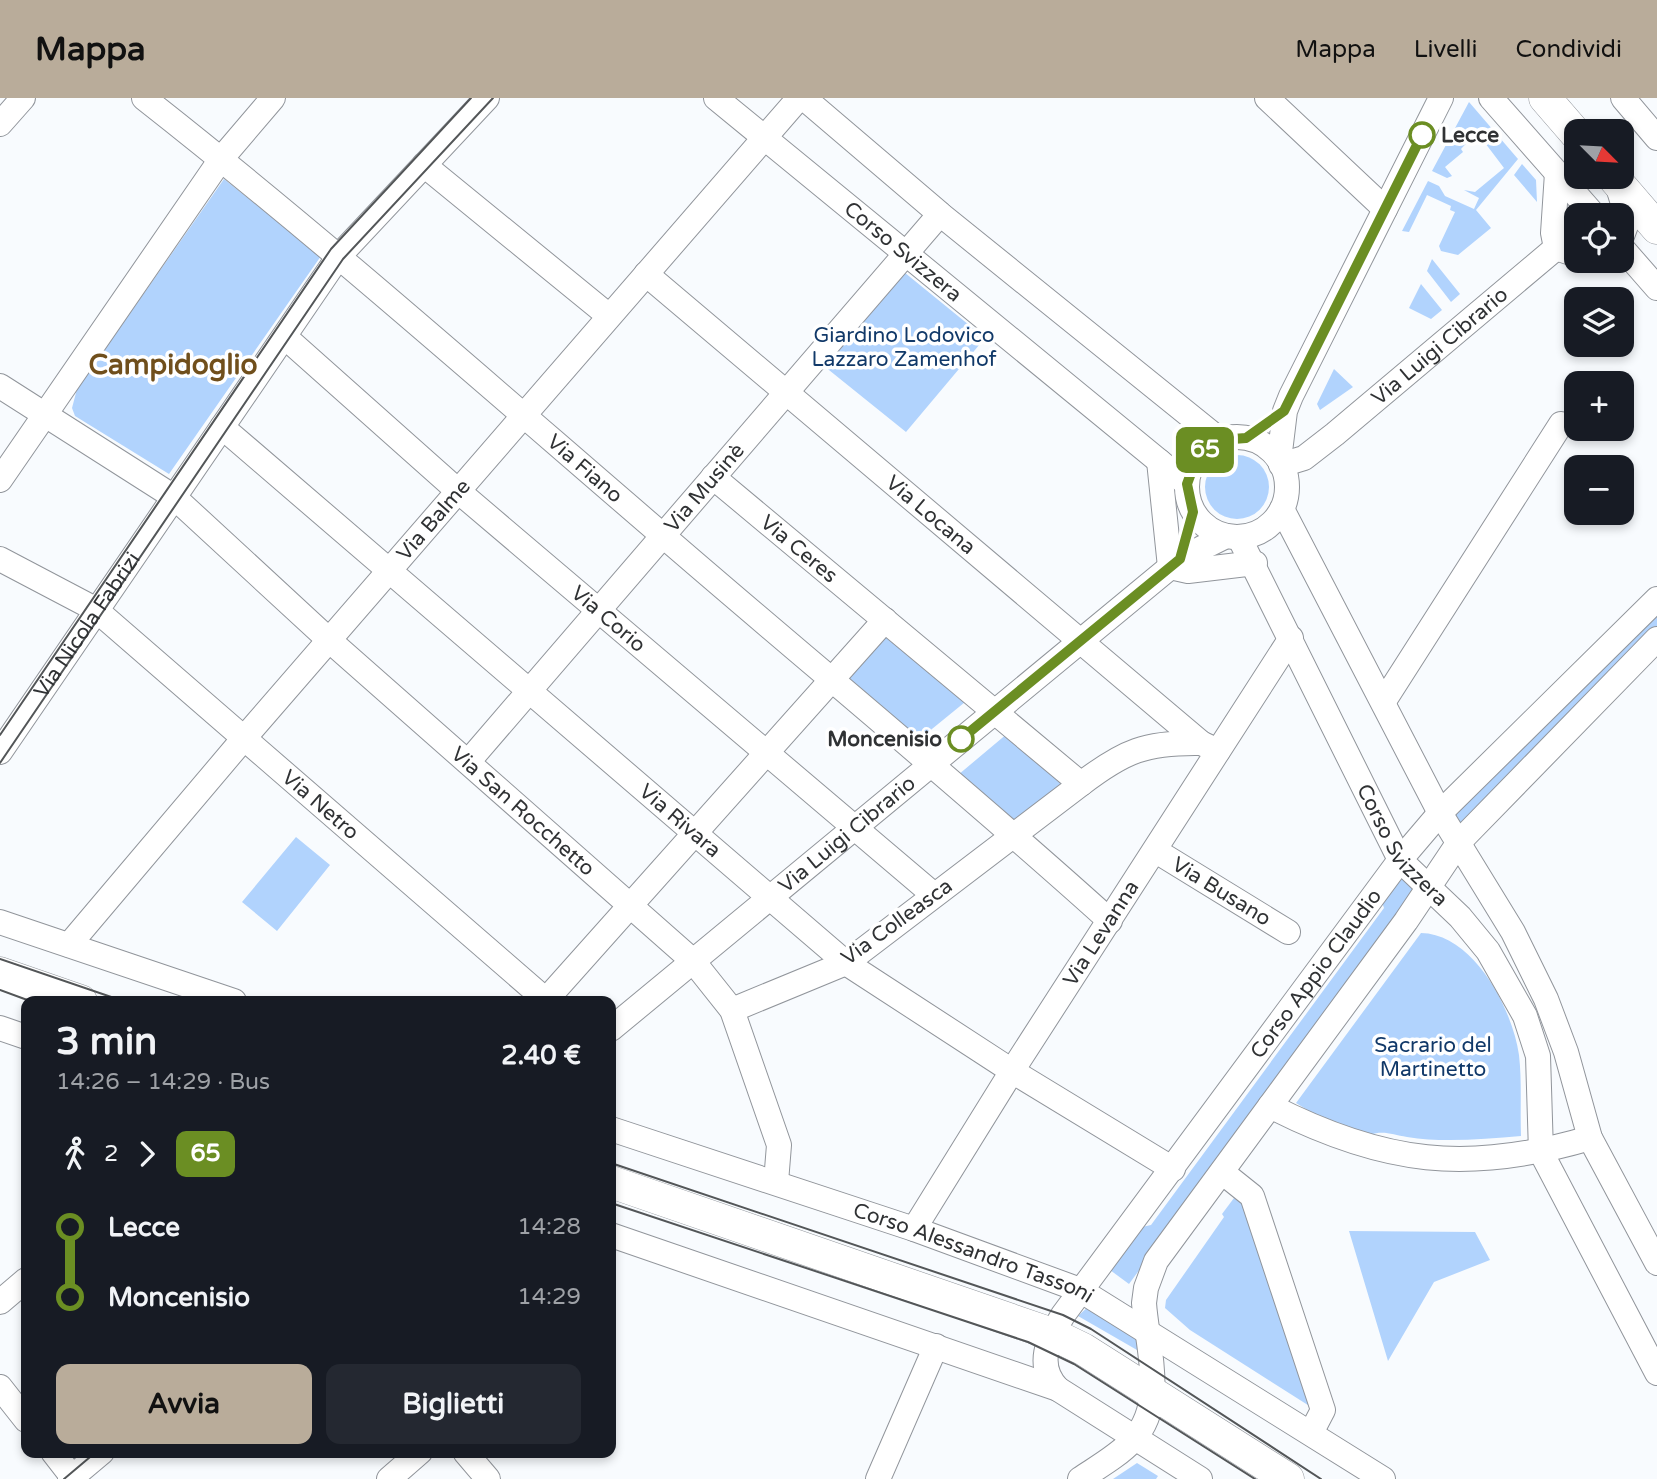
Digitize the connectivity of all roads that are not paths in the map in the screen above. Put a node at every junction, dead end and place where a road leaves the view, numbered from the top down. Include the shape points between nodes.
1 (23, 98) edge
2 (144, 98) edge
3 (273, 98) edge
4 (487, 98) edge
5 (716, 98) edge
6 (802, 98) edge
7 (1267, 98) edge
8 (1441, 98) edge
9 (1491, 98) edge
10 (1545, 98) edge
11 (1573, 98) edge
12 (1623, 98) edge
13 (1591, 119) edge
14 (1564, 120) edge
15 (0, 124) edge
16 (765, 137) junction
17 (1657, 138) edge
18 (221, 159) junction
19 (424, 165) junction
20 (1557, 173) junction
21 (1634, 182) edge
22 (1630, 189) edge
23 (1657, 197) edge
24 (1583, 203) edge
25 (1385, 209) junction
26 (940, 214) junction
27 (1657, 228) edge
28 (1564, 249) edge
29 (1564, 254) edge
30 (906, 255) junction
31 (340, 256) junction
32 (1634, 262) edge
33 (646, 274) junction
34 (1657, 288) edge
35 (609, 317) junction
36 (285, 337) junction
37 (0, 386) edge
38 (786, 395) junction
39 (45, 415) junction
40 (524, 416) junction
41 (1283, 418) junction
42 (1561, 424) dead end
43 (222, 427) junction
44 (1246, 438) junction
45 (1220, 440) junction
46 (1324, 443) junction
47 (1159, 461) junction
48 (1280, 463) junction
49 (713, 477) junction
50 (0, 480) edge
51 (1187, 484) junction
52 (458, 491) junction
53 (174, 497) junction
54 (1282, 509) junction
55 (1193, 512) junction
56 (662, 535) junction
57 (1233, 537) junction
58 (0, 559) edge
59 (1175, 563) junction
60 (1255, 563) junction
61 (389, 571) junction
62 (1657, 599) edge
63 (599, 608) junction
64 (95, 609) junction
65 (885, 620) junction
66 (1291, 638) junction
67 (1657, 639) edge
68 (330, 640) junction
69 (1081, 640) junction
70 (832, 681) junction
71 (529, 691) junction
72 (1384, 701) junction
73 (993, 712) junction
74 (245, 737) junction
75 (1210, 747) junction
76 (1, 748) edge
77 (767, 753) junction
78 (468, 762) junction
79 (932, 763) junction
80 (1081, 784) junction
81 (1440, 813) junction
82 (853, 828) junction
83 (694, 833) junction
84 (1014, 834) junction
85 (1459, 842) junction
86 (1156, 850) junction
87 (1400, 860) junction
88 (1430, 887) junction
89 (934, 895) junction
90 (769, 897) junction
91 (631, 906) junction
92 (1110, 921) junction
93 (0, 922) edge
94 (1288, 932) dead end
95 (69, 945) junction
96 (693, 961) junction
97 (846, 963) junction
98 (0, 973) edge
99 (67, 996) edge
100 (219, 996) edge
101 (541, 996) edge
102 (550, 996) edge
103 (732, 1010) junction
104 (616, 1024) edge
105 (0, 1028) edge
106 (21, 1035) edge
107 (1012, 1071) junction
108 (1270, 1107) junction
109 (616, 1131) edge
110 (1590, 1138) junction
111 (1541, 1152) junction
112 (1173, 1169) junction
113 (1222, 1172) junction
114 (776, 1182) junction
115 (616, 1184) edge
116 (914, 1229) junction
117 (616, 1237) edge
118 (1657, 1263) edge
119 (21, 1284) edge
120 (1080, 1290) junction
121 (0, 1302) edge
122 (1146, 1329) junction
123 (1052, 1334) junction
124 (936, 1346) junction
125 (1657, 1373) edge
126 (0, 1387) edge
127 (1058, 1389) junction
128 (1153, 1394) junction
129 (21, 1414) edge
130 (1311, 1433) junction
131 (1135, 1438) junction
132 (57, 1458) edge
133 (95, 1458) edge
134 (413, 1458) edge
135 (470, 1458) edge
136 (1190, 1476) edge
137 (72, 1478) edge
138 (389, 1479) edge
139 (488, 1479) edge
140 (878, 1479) edge
141 (1080, 1479) edge
142 (1287, 1479) edge
143 (1383, 1479) edge

1 - 15 street
2 - 18 street, Via Fiano
3 - 18 street
4 - 19 street
5 - 16 street, Corso Svizzera
6 - 16 street, Via Balme
6 - 26 street
7 - 25 street
8 - 25 street
9 - 20 street
10 - 14 main road
11 - 13 main road
12 - 17 street
16 - 30 street, Corso Svizzera
16 - 33 street, Via Balme
18 - 31 street, Via Fiano
18 - 39 street
19 - 31 street
19 - 35 street
20 - 24 street
20 - 28 street, Via Luigi Cibrario via 1553,233
21 - 23 main road
22 - 27 main road
25 - 41 street
26 - 30 street, Via Musinè
26 - 45 street
29 - 46 street, Via Luigi Cibrario
30 - 38 street, Via Musinè
30 - 47 street, Corso Svizzera
31 - 36 street, Via Nicola Fabrizi
31 - 40 street, Via Fiano
32 - 34 street
33 - 35 street, Via Balme
33 - 38 street, Via Locana
35 - 40 street, Via Balme
36 - 43 street, Via Nicola Fabrizi
36 - 52 street, Via Corio
37 - 39 street, Via San Rocchetto
38 - 49 street, Via Musinè
38 - 69 street, Via Locana
39 - 50 street
39 - 53 street, Via San Rocchetto
40 - 52 street, Via Balme
40 - 56 street, Via Fiano
41 - 44 street
41 - 46 street via 1298,440
41 - 48 street
42 - 72 street
43 - 53 street, Via Nicola Fabrizi
43 - 61 street, Via Rivara
44 - 45 street
44 - 48 street via 1270,450
45 - 51 street via 1197,457
46 - 48 street, Via Luigi Cibrario via 1304,458
47 - 51 street, Corso Svizzera
47 - 59 street
48 - 54 street via 1287,487
49 - 56 street, Via Musinè
49 - 65 street, Via Ceres
51 - 55 street
52 - 61 street, Via Balme
52 - 63 street, Via Corio
53 - 64 street, Via Nicola Fabrizi
53 - 68 street, Via San Rocchetto
54 - 57 street via 1265,529
54 - 72 street, Corso Svizzera
55 - 57 street via 1202,523
55 - 59 street
56 - 63 street, Via Musinè
56 - 70 street, Via Fiano
57 - 59 street, Via Luigi Cibrario
57 - 60 street, Corso Svizzera
58 - 64 street, Via Netro
59 - 60 street via 1188,570
59 - 69 street, Via Luigi Cibrario
60 - 66 street, Corso Svizzera
61 - 68 street, Via Balme
61 - 71 street, Via Rivara
62 - 81 street, Corso Appio Claudio
63 - 71 street, Via Musinè
63 - 77 street, Via Corio
64 - 74 street, Via Netro
64 - 76 street, Via Nicola Fabrizi
65 - 70 street
65 - 73 street, Via Ceres
66 - 75 street, Via Levanna
66 - 87 street, Corso Svizzera
67 - 85 street, Corso Appio Claudio
68 - 74 street, Via Balme
68 - 78 street, Via San Rocchetto
69 - 73 street, Via Luigi Cibrario
69 - 75 street, Via Locana
70 - 77 street
70 - 79 street, Via Fiano
71 - 78 street, Via Musinè
71 - 83 street, Via Rivara
72 - 81 street, Corso Svizzera
73 - 79 street, Via Luigi Cibrario
73 - 80 street, Via Ceres
74 - 95 street, Via Balme
74 - 101 street, Via Netro
75 - 80 street via 1174,742 1136,748
75 - 86 street, Via Levanna
77 - 82 street, Via Corio
77 - 83 street
78 - 91 street, Via San Rocchetto
79 - 82 street, Via Luigi Cibrario
79 - 84 street, Via Fiano
80 - 84 street, Via Colleasca
81 - 85 street, Corso Svizzera
81 - 87 street, Corso Appio Claudio
82 - 89 street, Via Corio
82 - 90 street, Via Luigi Cibrario
83 - 90 street, Via Rivara
83 - 91 street
84 - 89 street, Via Colleasca
84 - 92 street
85 - 88 street, Corso Appio Claudio
85 - 110 street, Corso Svizzera via 1513,932 1546,999
86 - 92 street, Via Levanna
86 - 94 street, Via Busano
87 - 88 street, Corso Svizzera
87 - 112 street, Corso Appio Claudio
88 - 108 street, Corso Appio Claudio
88 - 111 street, Corso Svizzera via 1488,951 1525,1016 1538,1056
89 - 97 street, Via Colleasca
90 - 96 street, Via Luigi Cibrario
90 - 97 street, Via Rivara
91 - 96 street, Via San Rocchetto
91 - 102 street
92 - 107 street, Via Levanna
93 - 95 street
95 - 100 street
96 - 103 street, Via San Rocchetto
96 - 104 street, Via Luigi Cibrario
97 - 103 street, Via Colleasca
97 - 107 street, Via Rivara
98 - 99 main road
103 - 114 street, Via San Rocchetto via 779,1145
105 - 106 street
107 - 112 street, Via Rivara
107 - 116 street, Via Levanna
108 - 111 street via 1345,1140 1409,1157 1451,1159
108 - 113 street, Corso Appio Claudio
109 - 114 street, Corso Alessandro Tassoni
110 - 111 street
110 - 118 street, Corso Svizzera
111 - 125 street, Corso Svizzera
112 - 120 street, Corso Appio Claudio
113 - 122 street, Corso Appio Claudio via 1153,1268 1146,1288
113 - 130 street via 1252,1196 1323,1410
114 - 116 street, Corso Alessandro Tassoni
115 - 123 main road
116 - 120 street, Corso Alessandro Tassoni
117 - 124 street
119 - 121 street
120 - 122 street, Corso Alessandro Tassoni
120 - 123 street, Corso Appio Claudio
122 - 128 street, Corso Appio Claudio
122 - 130 street, Corso Alessandro Tassoni
123 - 127 street, Corso Appio Claudio via 1044,1362 1049,1380
123 - 128 main road
124 - 127 street
124 - 140 street
126 - 129 street
127 - 131 street
128 - 131 street
128 - 142 main road
130 - 143 street, Corso Alessandro Tassoni
131 - 136 street
131 - 141 street
132 - 137 street
133 - 137 street
134 - 138 street
135 - 139 street

